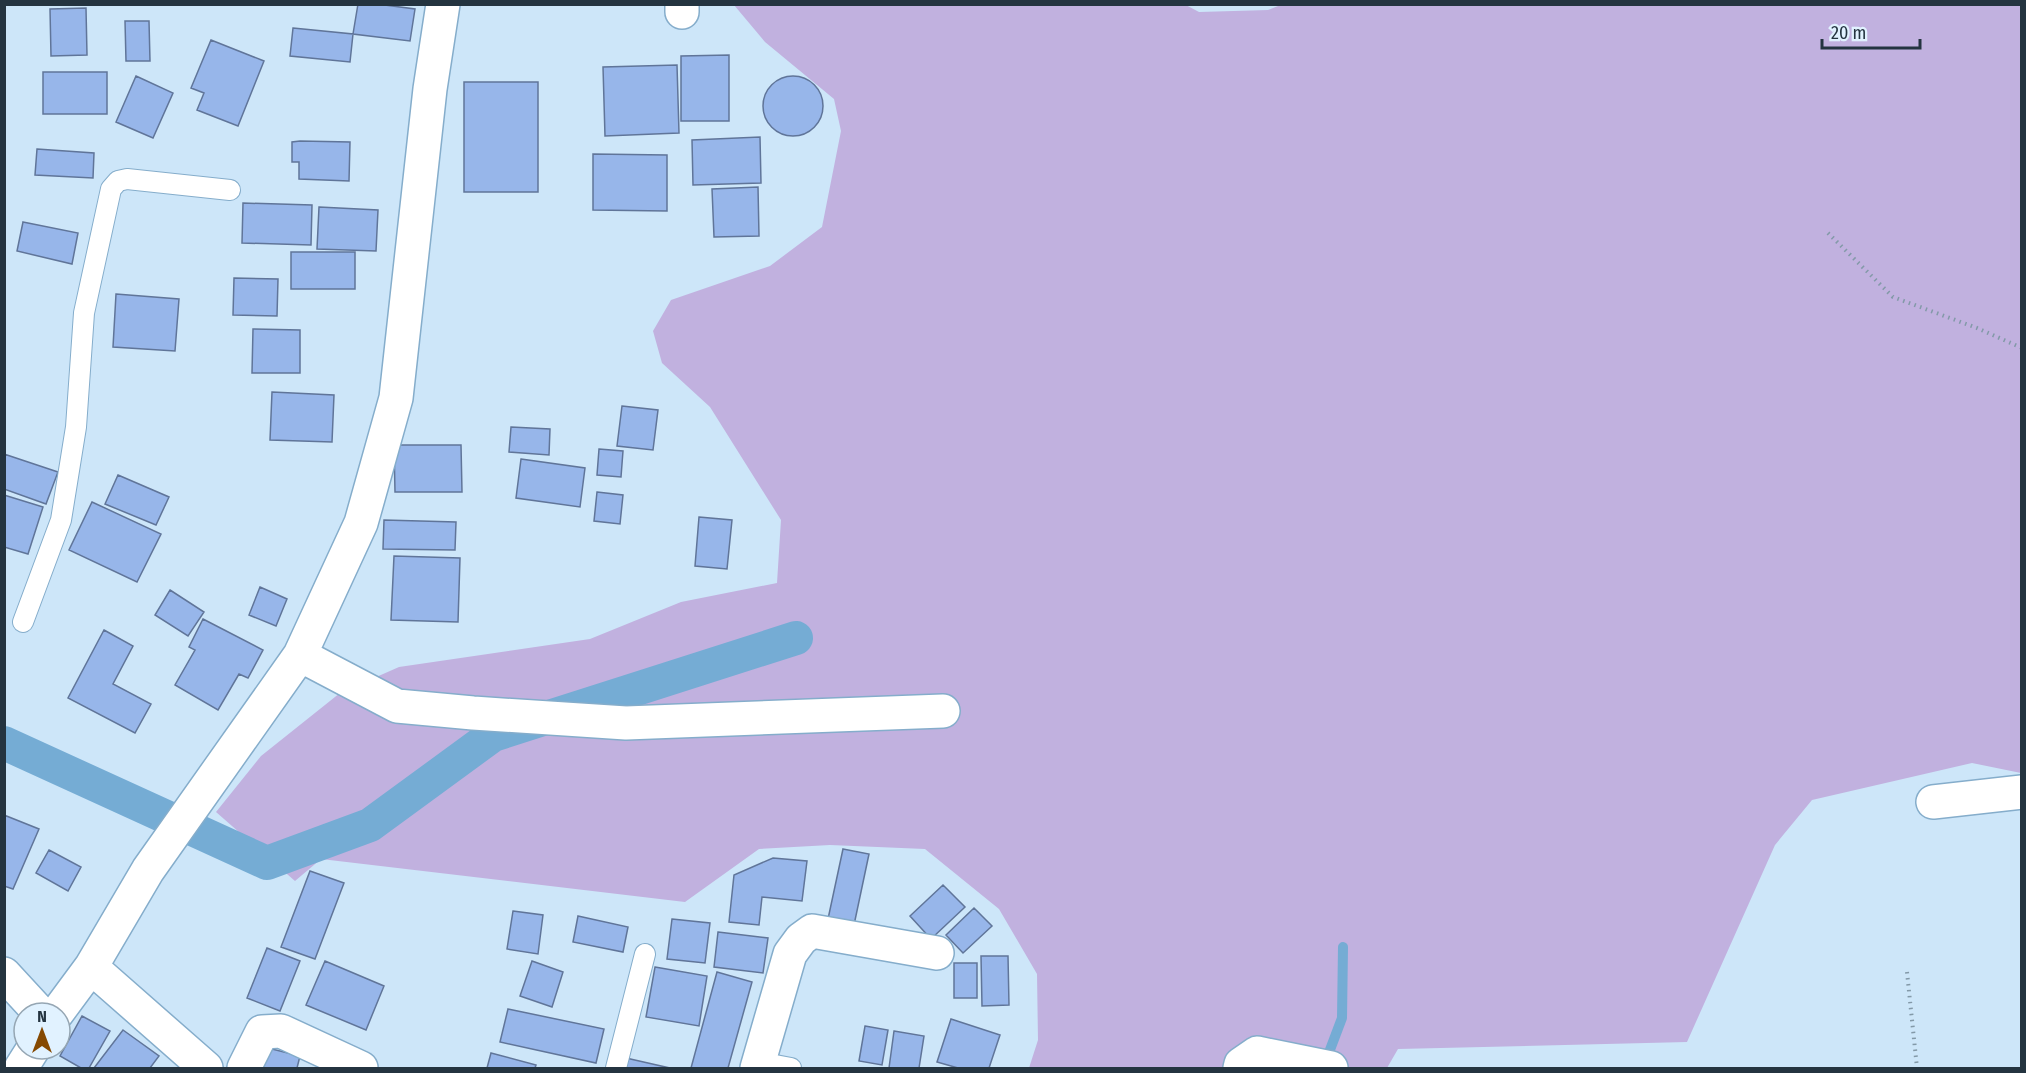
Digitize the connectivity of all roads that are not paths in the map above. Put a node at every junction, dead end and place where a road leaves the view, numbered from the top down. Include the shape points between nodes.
1 (443, 4) edge
2 (230, 190) dead end
3 (23, 622) dead end
4 (300, 655) junction
5 (943, 711) dead end
6 (2022, 792) edge
7 (1933, 802) dead end
8 (936, 953) dead end
9 (645, 954) dead end
10 (91, 967) junction
11 (4, 974) edge
12 (29, 1001) edge
13 (66, 1001) edge
14 (758, 1065) edge
15 (206, 1068) edge
16 (244, 1068) edge
17 (361, 1068) edge
18 (616, 1068) edge
19 (791, 1068) edge
20 (1240, 1068) edge
21 (1331, 1068) edge

1 - 4 street via 396,398 361,523
2 - 3 lane via 127,179 118,181 111,189 84,313 76,427 61,520
4 - 5 street via 397,706 473,713 626,723
4 - 10 street via 148,870
6 - 7 street
8 - 14 street via 812,931 790,954
9 - 18 lane
10 - 13 street
10 - 15 street
11 - 12 street
14 - 19 lane
16 - 17 street via 262,1032 281,1031
20 - 21 street via 1257,1053

